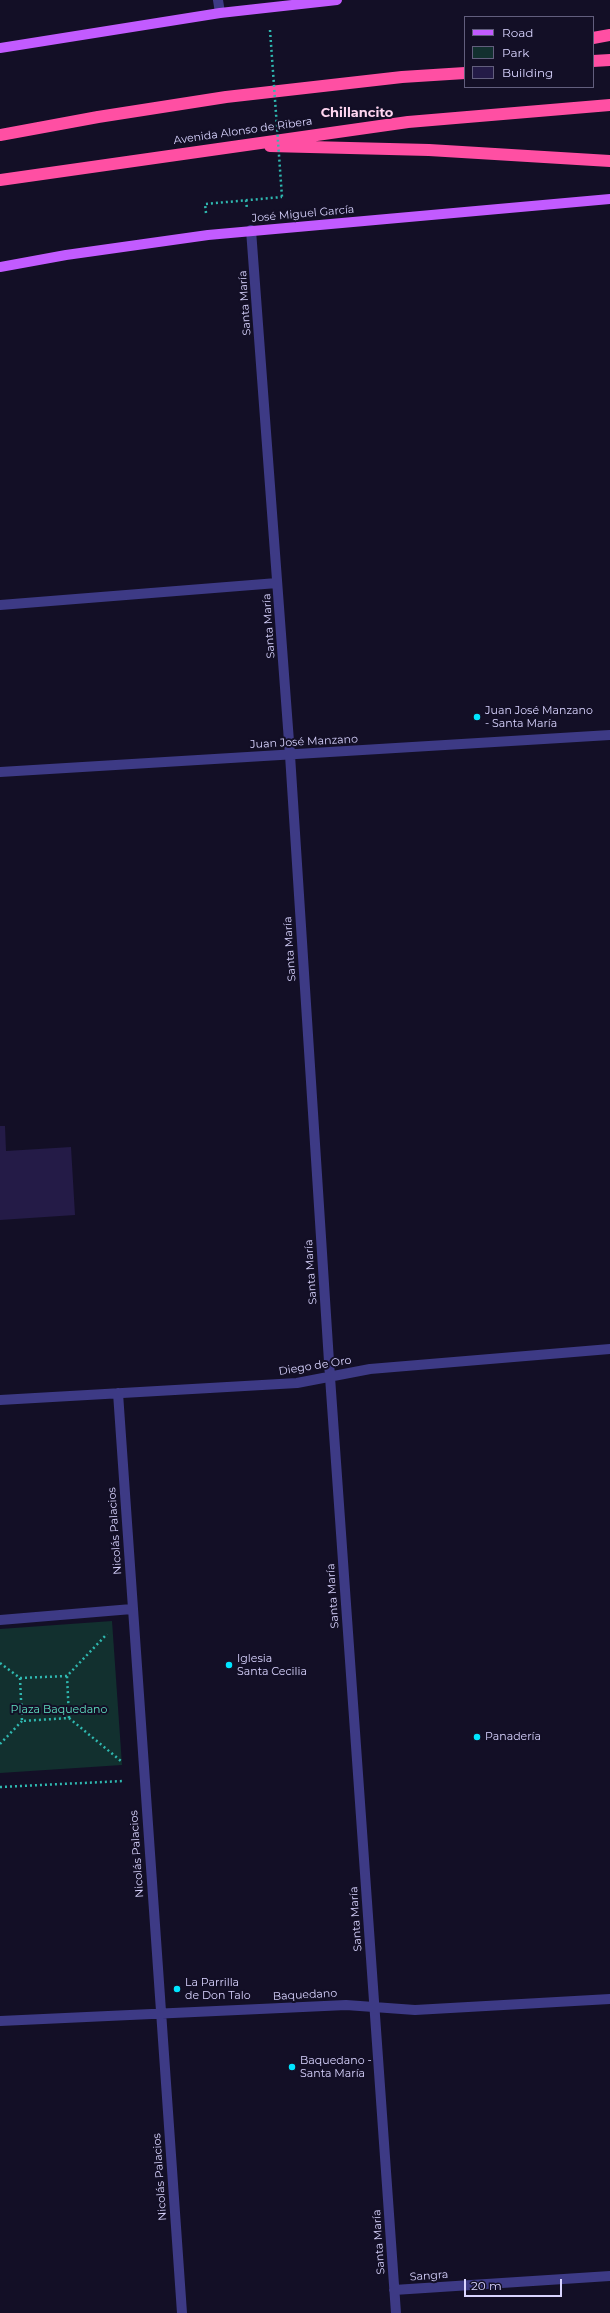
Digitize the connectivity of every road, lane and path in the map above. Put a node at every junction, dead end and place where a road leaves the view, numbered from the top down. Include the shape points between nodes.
1 (218, 0) edge
2 (337, 0) edge
3 (220, 13) junction
4 (270, 30) dead end
5 (610, 35) edge
6 (594, 38) edge
7 (0, 48) edge
8 (610, 60) edge
9 (594, 61) edge
10 (464, 64) edge
11 (464, 73) edge
12 (402, 77) junction
13 (610, 105) edge
14 (0, 135) edge
15 (232, 146) junction
16 (610, 161) edge
17 (0, 180) edge
18 (246, 200) dead end
19 (610, 200) edge
20 (251, 230) junction
21 (0, 268) edge
22 (277, 583) junction
23 (0, 605) edge
24 (610, 735) edge
25 (290, 755) junction
26 (0, 772) edge
27 (610, 1349) edge
28 (330, 1377) junction
29 (118, 1393) junction
30 (0, 1400) edge
31 (132, 1609) junction
32 (0, 1620) edge
33 (0, 1663) edge
34 (67, 1676) junction
35 (20, 1678) junction
36 (69, 1718) junction
37 (22, 1721) junction
38 (0, 1744) edge
39 (144, 1780) junction
40 (0, 1787) edge
41 (610, 1999) edge
42 (375, 2007) junction
43 (160, 2014) junction
44 (0, 2021) edge
45 (610, 2276) edge
46 (394, 2290) junction
47 (182, 2313) edge
48 (396, 2313) edge

1 - 3 street
2 - 3 main road
3 - 7 main road
4 - 18 path, bridge via 282,197
5 - 6 highway
8 - 9 highway
10 - 12 highway
11 - 12 highway
12 - 14 highway via 226,97
13 - 15 highway, Avenida Alonso de Ribera via 408,122
15 - 16 highway via 429,150
15 - 17 highway, Avenida Alonso de Ribera
19 - 20 main road, José Miguel García
20 - 21 main road, José Miguel García via 126,246
20 - 22 street, Santa María
22 - 23 street
22 - 25 street, Santa María
24 - 25 street, Juan José Manzano
25 - 26 street, Juan José Manzano
25 - 28 street, Santa María
27 - 28 street, Diego de Oro via 370,1369
28 - 29 street, Diego de Oro via 297,1383
28 - 42 street, Santa María
29 - 30 street, Diego de Oro
29 - 31 street, Nicolás Palacios
31 - 32 street
31 - 34 path
31 - 39 street, Nicolás Palacios
33 - 35 path
34 - 35 path
34 - 36 path
35 - 37 path
36 - 37 path
36 - 39 path
37 - 38 path
39 - 40 path
39 - 43 street, Nicolás Palacios
41 - 42 street, Baquedano via 415,2010
42 - 43 street, Baquedano via 346,2005
42 - 46 street, Santa María
43 - 44 street, Baquedano
43 - 47 street, Nicolás Palacios
45 - 46 street, Sangra
46 - 48 street, Santa María

